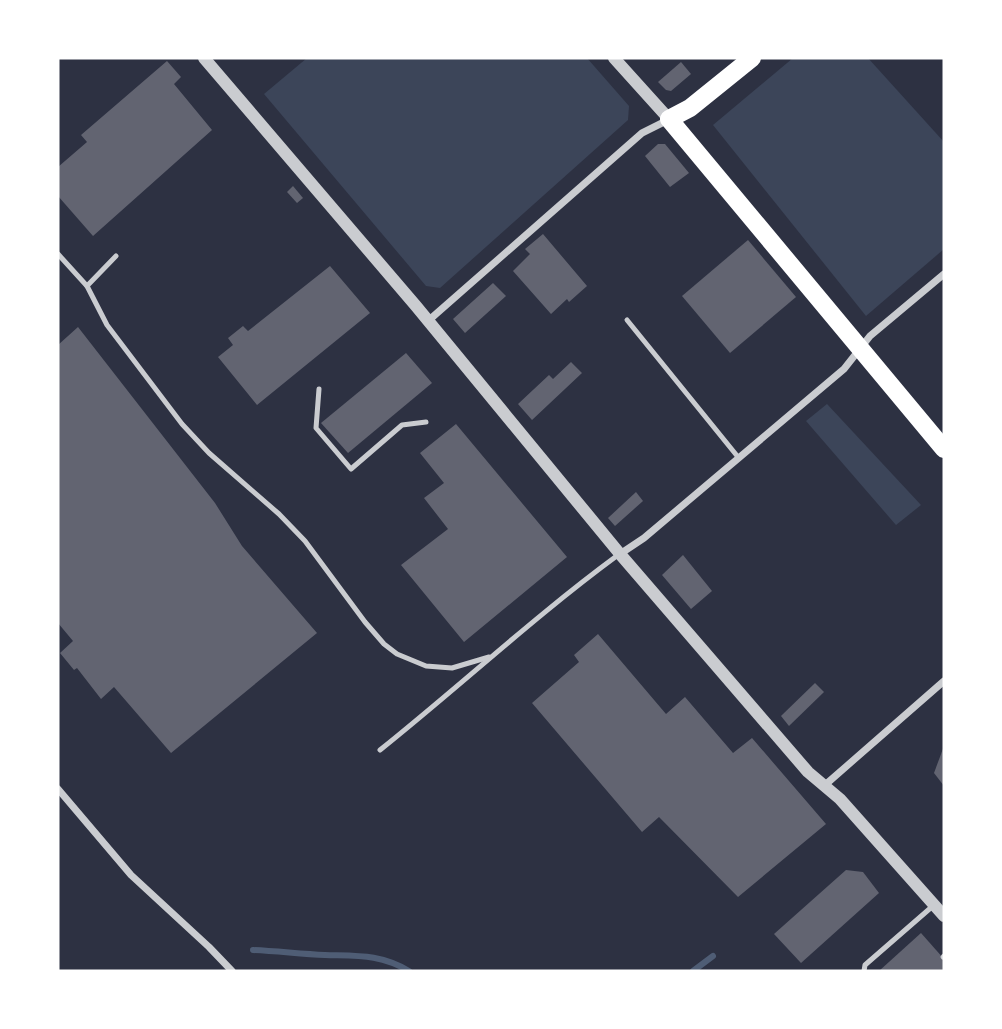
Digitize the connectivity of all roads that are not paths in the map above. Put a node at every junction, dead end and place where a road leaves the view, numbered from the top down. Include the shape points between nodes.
1 (204, 58) edge
2 (614, 58) edge
3 (752, 58) edge
4 (669, 119) junction
5 (58, 254) edge
6 (116, 256) dead end
7 (944, 274) edge
8 (87, 286) junction
9 (627, 320) dead end
10 (428, 321) junction
11 (859, 349) junction
12 (319, 389) dead end
13 (426, 422) dead end
14 (944, 449) edge
15 (738, 457) junction
16 (620, 554) junction
17 (489, 657) junction
18 (944, 681) edge
19 (380, 751) dead end
20 (825, 785) junction
21 (58, 789) edge
22 (934, 905) junction
23 (944, 916) edge
24 (232, 971) edge
25 (864, 971) edge

1 - 10 street
2 - 4 street
3 - 4 main road via 690,108
4 - 10 street via 642,134
4 - 11 main road
5 - 8 lane
6 - 8 lane
7 - 11 street
8 - 17 lane via 107,325 182,424 305,541 384,644 426,666 452,668
9 - 15 lane
10 - 16 street
11 - 14 main road
11 - 15 street via 844,369
12 - 13 lane via 316,428 351,469 402,425
15 - 16 street
16 - 17 lane
16 - 20 street via 808,772
17 - 19 lane
18 - 20 street
20 - 22 street
21 - 24 street via 131,875
22 - 23 street
22 - 25 lane via 865,965

